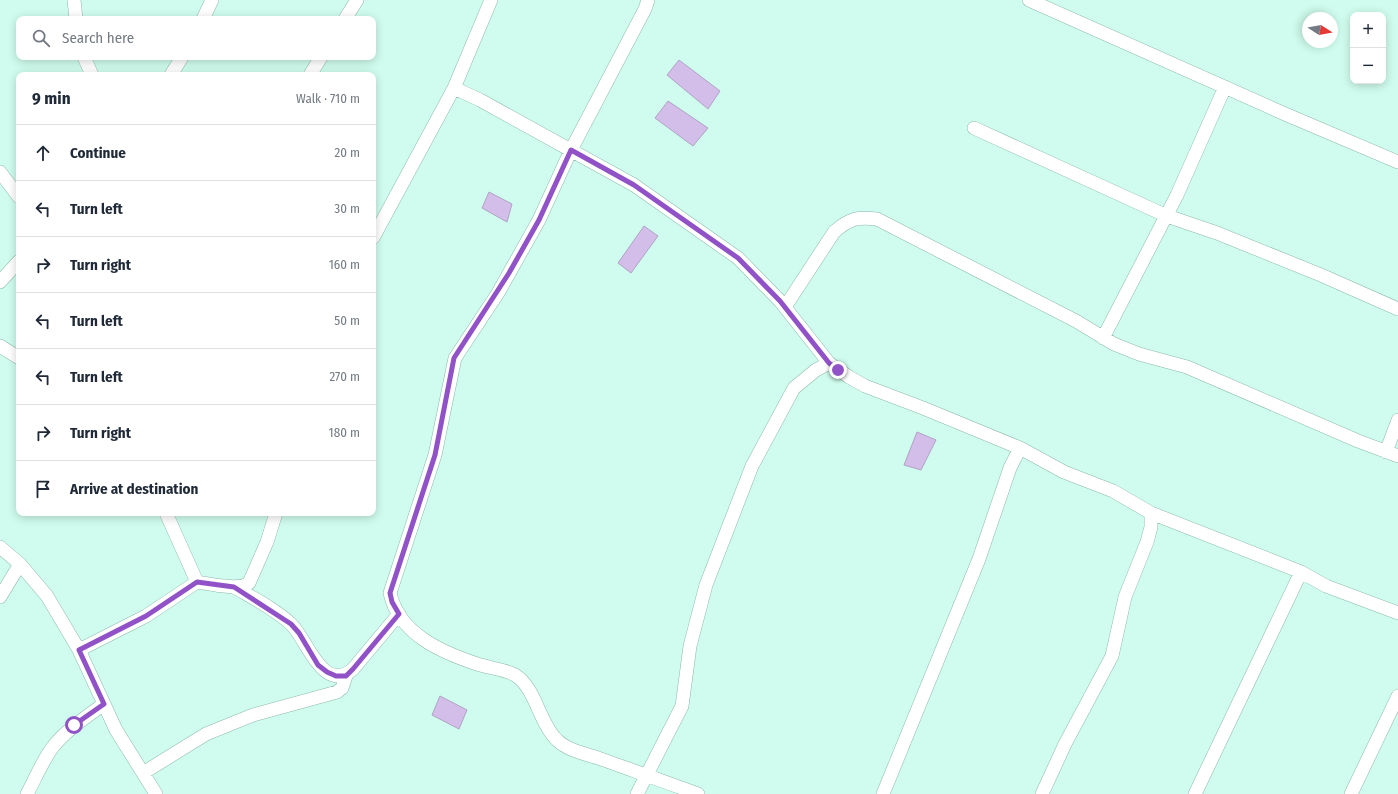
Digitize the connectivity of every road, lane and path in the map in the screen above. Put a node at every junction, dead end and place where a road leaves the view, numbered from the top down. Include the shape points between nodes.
1 (74, 0) edge
2 (212, 0) edge
3 (357, 0) edge
4 (492, 0) edge
5 (648, 0) edge
6 (1028, 0) edge
7 (76, 16) edge
8 (204, 16) edge
9 (347, 16) edge
10 (85, 60) edge
11 (180, 60) edge
12 (319, 60) edge
13 (91, 72) edge
14 (173, 72) edge
15 (312, 72) edge
16 (1225, 87) junction
17 (454, 88) junction
18 (974, 128) dead end
19 (571, 150) junction
20 (1398, 162) edge
21 (0, 172) edge
22 (16, 193) edge
23 (1167, 216) junction
24 (376, 232) edge
25 (16, 264) edge
26 (0, 282) edge
27 (785, 307) junction
28 (1398, 309) edge
29 (1103, 338) junction
30 (0, 346) edge
31 (16, 356) edge
32 (829, 363) junction
33 (1398, 420) edge
34 (1020, 448) junction
35 (1392, 454) edge
36 (1151, 513) junction
37 (167, 516) edge
38 (275, 516) edge
39 (0, 547) edge
40 (20, 564) junction
41 (1301, 572) junction
42 (197, 582) junction
43 (234, 587) junction
44 (0, 598) edge
45 (1398, 613) edge
46 (399, 614) junction
47 (79, 650) junction
48 (346, 676) junction
49 (1398, 696) edge
50 (104, 704) junction
51 (143, 773) junction
52 (646, 775) junction
53 (27, 794) edge
54 (155, 794) edge
55 (637, 794) edge
56 (698, 794) edge
57 (883, 794) edge
58 (1042, 794) edge
59 (1195, 794) edge
60 (1351, 794) edge

1 - 7 street
2 - 8 street
3 - 9 street
4 - 17 street
5 - 19 street via 624,52
6 - 16 street
10 - 13 street
11 - 14 street
12 - 15 street
16 - 20 street
16 - 23 street
17 - 19 street
17 - 24 street
18 - 23 street
19 - 27 street via 634,185 738,258
19 - 46 street via 539,220 513,267 454,358 435,455 390,593
21 - 22 street
23 - 28 street via 1217,233
23 - 29 street
25 - 26 street
27 - 29 street via 834,232 844,223 854,219 878,219 1076,321
27 - 32 street
29 - 35 street via 1138,354 1187,367
30 - 31 street
32 - 34 street via 865,386
32 - 52 street via 794,388 752,466 706,585 690,646 682,706
33 - 35 street
34 - 36 street via 1064,472 1113,491
34 - 57 street via 1010,468 979,559
36 - 41 street
36 - 58 street via 1148,542 1125,596 1112,656 1065,744
37 - 42 street
38 - 43 street via 250,580 246,585
39 - 40 street
40 - 44 street
40 - 47 street via 47,596
41 - 45 street via 1326,586
41 - 59 street
42 - 43 street
42 - 47 street via 146,616
43 - 48 street via 291,624 318,665 336,676
46 - 48 street
46 - 52 street via 413,631 438,649 513,674 522,680 549,730 562,743
47 - 50 street
48 - 51 street via 342,688 337,692 253,714 206,734
49 - 60 street
50 - 51 street via 116,730
50 - 53 street via 74,725 58,741 43,762
51 - 54 street
52 - 55 street
52 - 56 street

